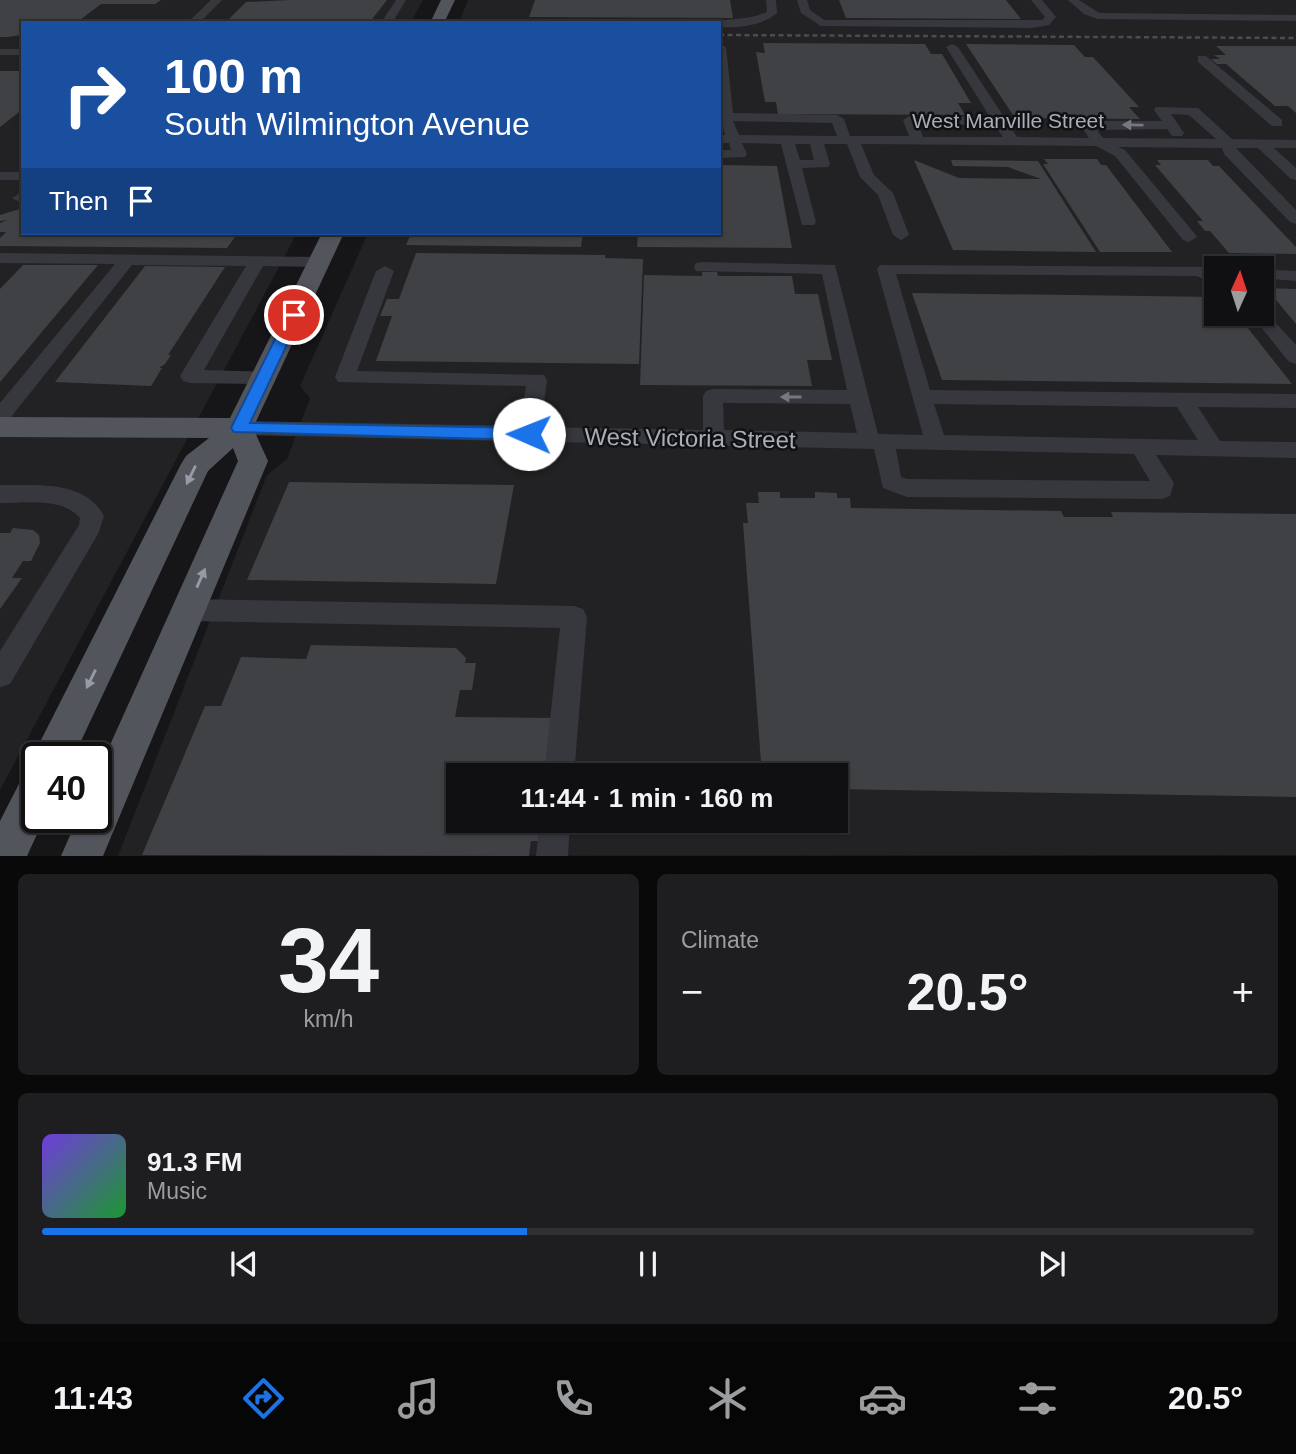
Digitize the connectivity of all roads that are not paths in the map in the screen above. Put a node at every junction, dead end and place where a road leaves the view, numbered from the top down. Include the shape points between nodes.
1 (217, 0) edge
2 (401, 0) edge
3 (448, 0) edge
4 (771, 0) edge
5 (802, 0) edge
6 (1036, 0) edge
7 (1073, 0) edge
8 (1296, 18) edge
9 (194, 21) edge
10 (387, 21) edge
11 (438, 21) edge
12 (721, 24) edge
13 (952, 47) dead end
14 (0, 52) edge
15 (21, 52) edge
16 (721, 57) edge
17 (1202, 59) dead end
18 (727, 117) junction
19 (999, 121) junction
20 (1277, 123) junction
21 (1296, 124) edge
22 (1171, 125) junction
23 (727, 139) edge
24 (787, 139) junction
25 (815, 139) junction
26 (849, 140) junction
27 (917, 140) junction
28 (1012, 141) junction
29 (1098, 142) junction
30 (1185, 143) junction
31 (1228, 143) junction
32 (1261, 143) junction
33 (1296, 143) edge
34 (721, 154) edge
35 (794, 164) junction
36 (0, 176) edge
37 (21, 176) edge
38 (1296, 176) edge
39 (1296, 219) edge
40 (808, 222) dead end
41 (332, 235) edge
42 (901, 235) dead end
43 (1189, 237) dead end
44 (128, 259) junction
45 (4, 261) edge
46 (258, 261) junction
47 (319, 262) junction
48 (702, 267) dead end
49 (385, 271) dead end
50 (1204, 273) edge
51 (1277, 275) dead end
52 (1296, 276) edge
53 (1270, 326) edge
54 (1296, 358) edge
55 (264, 377) junction
56 (859, 397) junction
57 (922, 397) junction
58 (1183, 400) junction
59 (1296, 401) edge
60 (0, 417) edge
61 (0, 427) edge
62 (239, 428) junction
63 (529, 434) junction
64 (714, 438) junction
65 (876, 442) junction
66 (936, 443) junction
67 (1140, 447) junction
68 (1214, 448) junction
69 (1296, 450) edge
70 (0, 494) edge
71 (187, 610) junction
72 (0, 675) edge
73 (61, 742) edge
74 (560, 763) edge
75 (21, 823) edge
76 (554, 833) edge
77 (5, 856) edge
78 (82, 856) edge
79 (552, 856) edge

1 - 9 street
2 - 10 street
3 - 11 main road
4 - 12 street via 772,13 765,17 747,25
5 - 6 street via 805,11 821,23 1014,25 1050,20
7 - 8 street via 1098,16
13 - 19 street
14 - 15 street
16 - 18 street
17 - 20 street
18 - 23 street
18 - 26 street via 838,119
19 - 27 street via 910,121
19 - 28 street
20 - 21 street
20 - 33 street
22 -> 29 street via 1095,124 1090,129
22 - 30 street
22 - 31 street via 1161,110 1192,110
23 - 24 street, West Manville Street
23 - 34 street via 740,155
24 - 25 street, West Manville Street
24 - 35 street
25 - 26 street, West Manville Street
25 - 35 street via 823,164
26 - 27 street, West Manville Street
26 - 42 street via 867,177 885,193
27 - 28 street, West Manville Street
28 - 29 street, West Manville Street
29 - 30 street, West Manville Street
29 - 43 street via 1120,153
30 - 31 street, West Manville Street
31 - 32 street, West Manville Street
31 - 39 street via 1228,151
32 - 33 street, West Manville Street
32 - 38 street
35 - 40 street
36 - 37 street
41 - 47 main road
44 - 45 street
44 - 46 street
44 - 60 street
46 - 47 street
46 - 55 street via 190,376
47 - 55 main road
48 - 56 street via 829,269
49 - 63 street via 345,377 537,380
50 - 57 street via 887,269
51 - 52 street
53 - 54 street
55 - 62 main road
56 -> 64 street via 713,397
56 - 65 street
57 - 58 street
57 - 66 street
58 - 59 street
58 - 68 street
61 - 62 main road, West Victoria Street
62 - 63 street, West Victoria Street
71 -> 62 main road via 253,461
62 -> 73 main road via 196,464
63 - 64 street, West Victoria Street
64 - 65 street, West Victoria Street
65 - 66 street, West Victoria Street
65 - 67 street via 891,482 907,488 1161,489 1163,483
66 - 67 street, West Victoria Street
67 - 68 street, West Victoria Street
68 - 69 street, West Victoria Street
70 - 72 street via 53,495 79,501 92,516 90,527
71 - 74 street via 574,617
71 - 78 main road
75 - 77 main road
76 - 79 street

